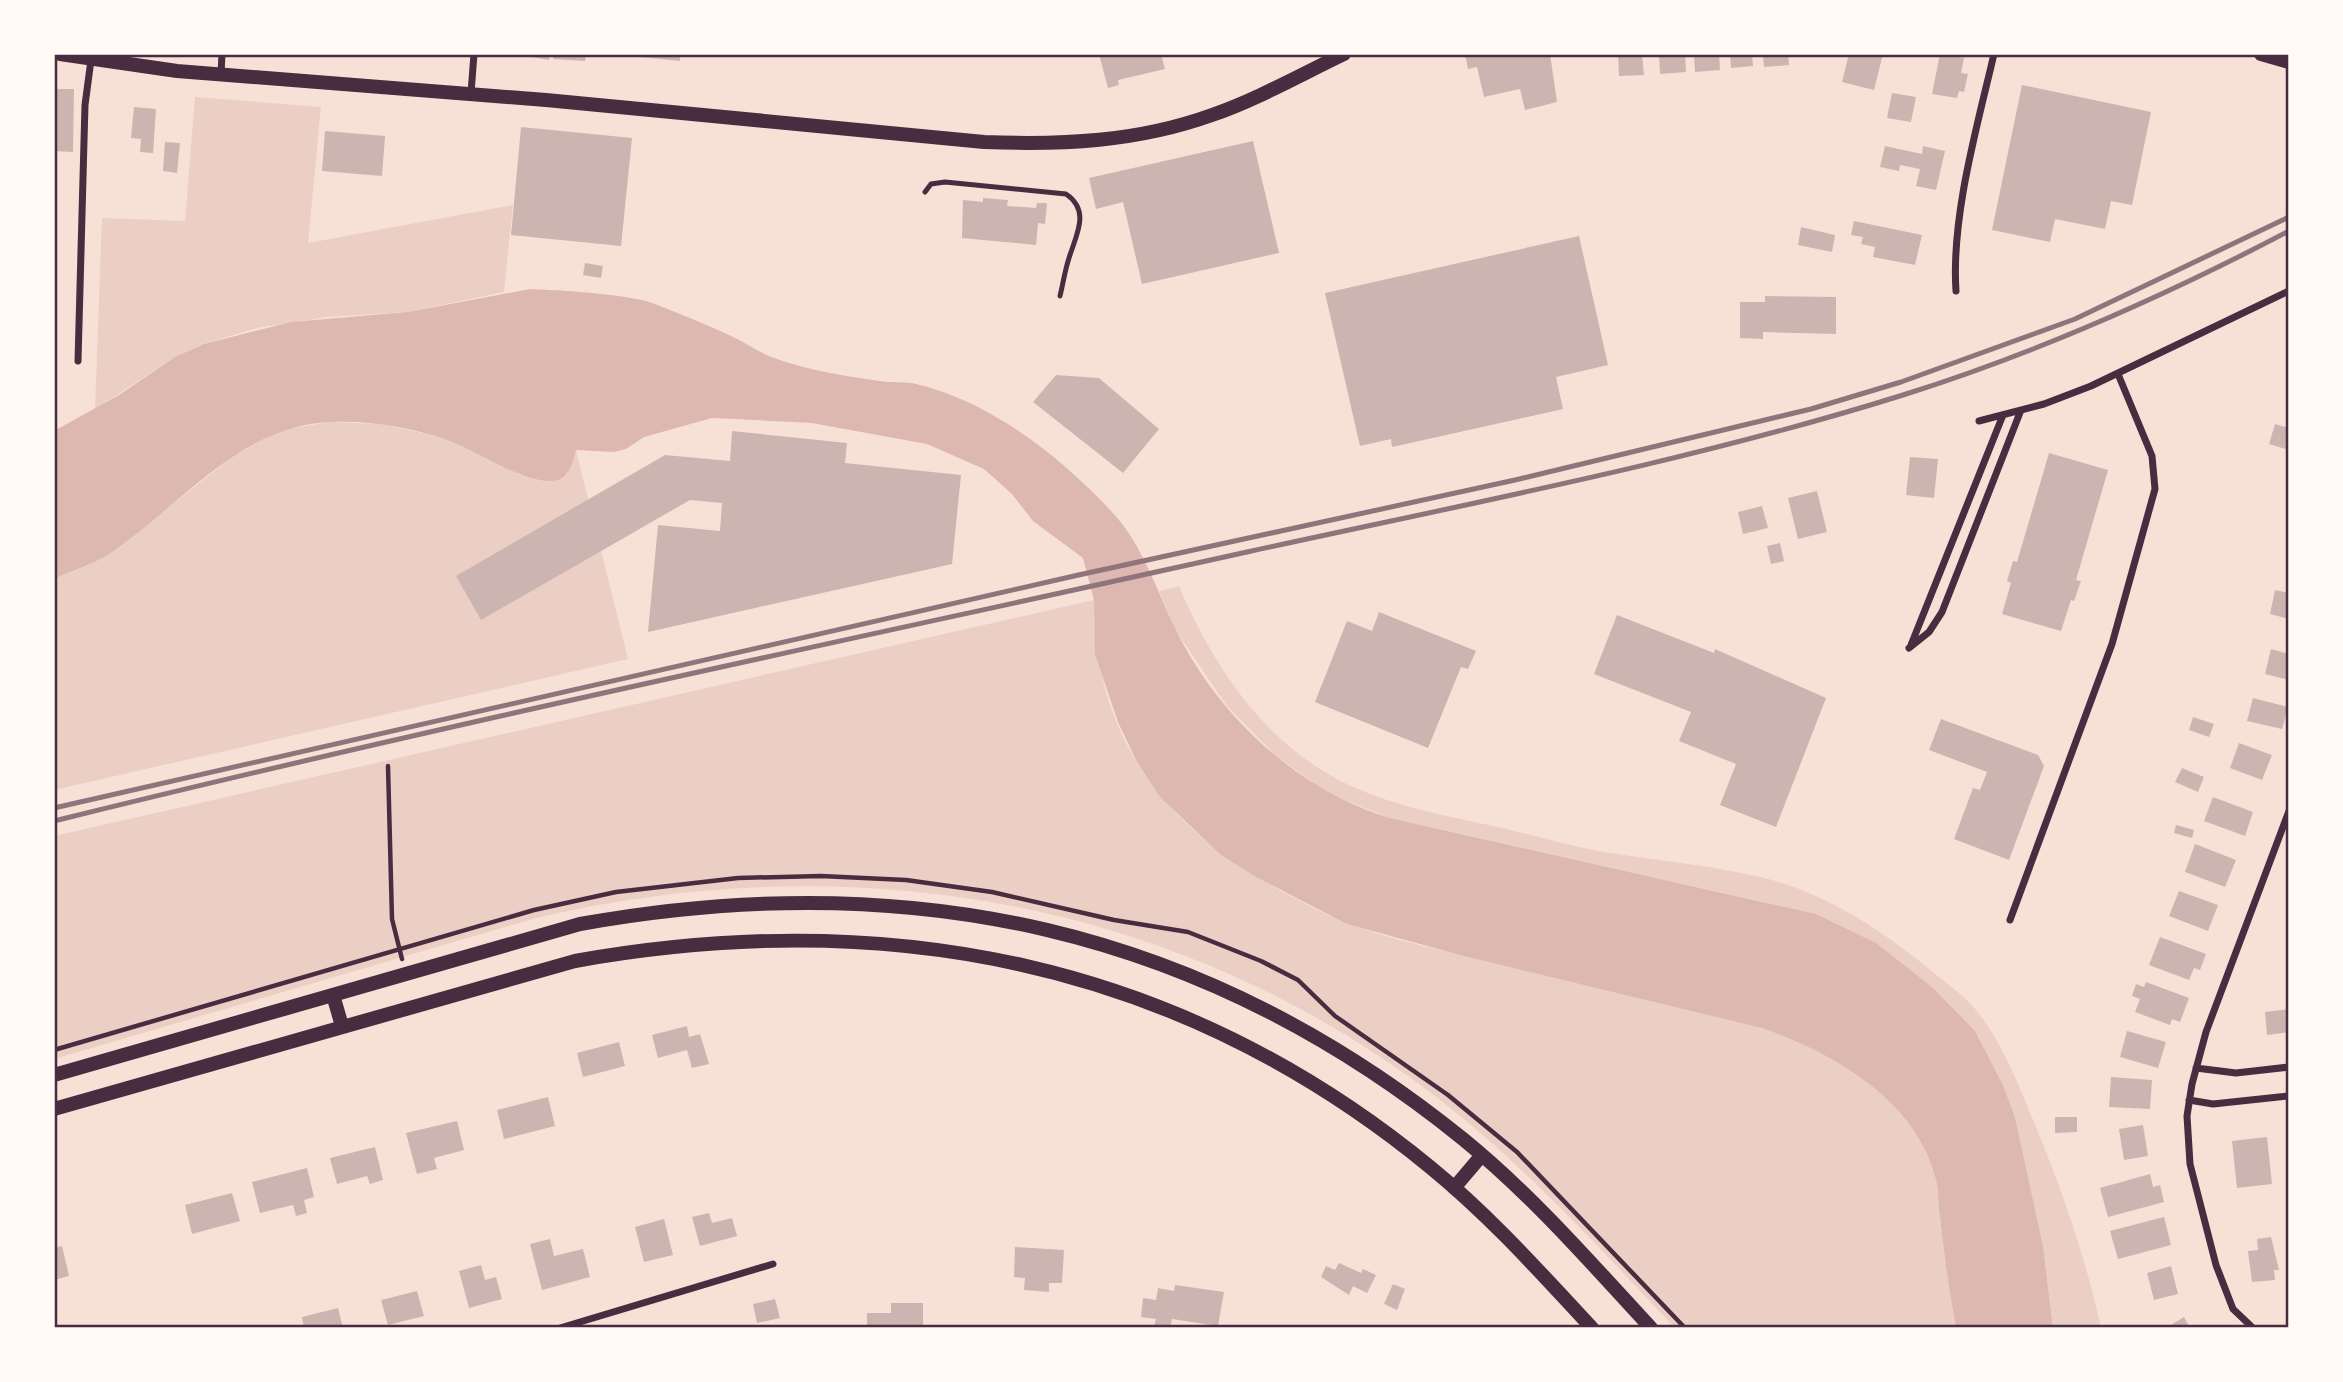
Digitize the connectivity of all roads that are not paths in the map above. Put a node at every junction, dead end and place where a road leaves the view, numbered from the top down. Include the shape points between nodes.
1 (60, 54) edge
2 (222, 54) edge
3 (474, 54) edge
4 (1994, 54) edge
5 (2261, 54) edge
6 (1340, 55) edge
7 (2282, 59) edge
8 (91, 60) junction
9 (221, 74) junction
10 (471, 93) junction
11 (925, 192) dead end
12 (1956, 291) dead end
13 (2289, 291) edge
14 (1060, 296) dead end
15 (78, 361) dead end
16 (2118, 374) junction
17 (2021, 410) junction
18 (2003, 415) junction
19 (1979, 421) dead end
20 (2289, 811) edge
21 (2010, 920) dead end
22 (333, 995) junction
23 (342, 1026) junction
24 (2289, 1067) edge
25 (2196, 1068) junction
26 (54, 1075) edge
27 (2289, 1096) edge
28 (2189, 1100) junction
29 (54, 1109) edge
30 (1482, 1155) junction
31 (1454, 1188) junction
32 (773, 1264) dead end
33 (560, 1328) edge
34 (1592, 1328) edge
35 (1651, 1328) edge
36 (2253, 1328) edge

1 - 8 main road
2 - 9 street
3 - 10 street
4 - 12 street via 1959,221 1954,253
5 - 7 main road
6 - 10 main road via 1201,118 1155,132 1072,143 984,142
8 - 9 main road
8 - 15 street via 85,105
9 - 10 main road
11 - 14 lane via 931,184 945,182 1066,194 1074,199 1082,223
13 - 16 street
16 - 17 street
16 - 21 street via 2152,456 2155,489 2112,644
17 - 18 street
17 - 18 street via 1942,612 1929,632 1909,648
18 - 19 street
20 - 25 street
22 - 23 main road
22 - 26 main road
22 - 30 main road via 580,925 699,906 834,902 977,915 1119,948 1184,971 1261,1007 1366,1067
23 - 29 main road
23 - 31 main road via 535,970 653,947 779,938 944,950 1101,985 1222,1034 1341,1102
24 - 25 street via 2236,1073
25 - 28 street
27 - 28 street via 2213,1104
28 - 36 street via 2188,1149 2216,1265 2233,1308
30 - 31 main road
30 - 35 main road
31 - 34 main road
32 - 33 street

